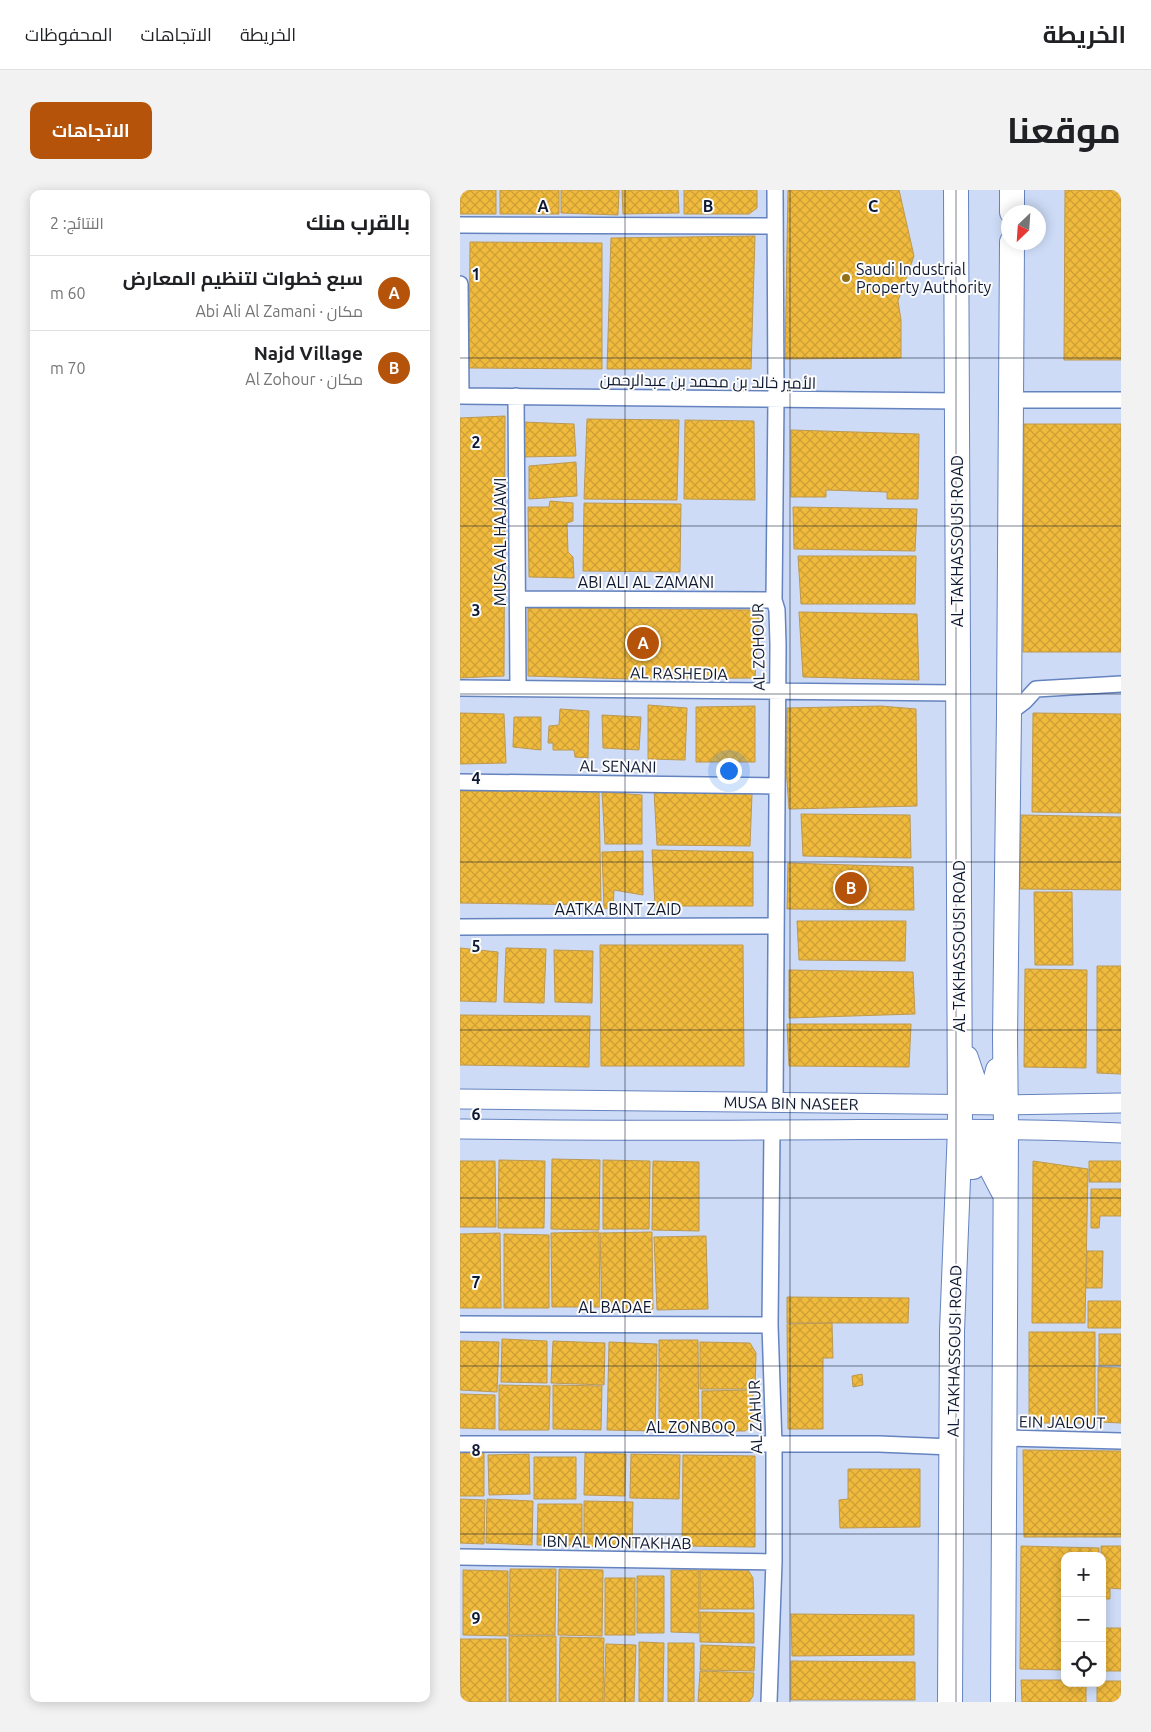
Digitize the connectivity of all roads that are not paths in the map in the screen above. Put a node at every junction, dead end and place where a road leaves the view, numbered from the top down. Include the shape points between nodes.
1 (775, 190) edge
2 (956, 190) edge
3 (1012, 190) edge
4 (1012, 205) edge
5 (460, 225) edge
6 (775, 226) junction
7 (1012, 250) edge
8 (460, 284) edge
9 (461, 396) edge
10 (516, 396) junction
11 (776, 399) junction
12 (1011, 400) junction
13 (1121, 400) edge
14 (956, 401) junction
15 (518, 599) junction
16 (774, 600) junction
17 (1121, 684) edge
18 (518, 687) junction
19 (460, 688) edge
20 (777, 692) junction
21 (957, 694) junction
22 (1010, 713) junction
23 (460, 782) edge
24 (776, 786) junction
25 (776, 926) junction
26 (460, 927) edge
27 (1005, 1038) junction
28 (960, 1040) junction
29 (460, 1098) edge
30 (775, 1102) junction
31 (925, 1104) junction
32 (960, 1104) junction
33 (1121, 1104) edge
34 (1004, 1105) junction
35 (1039, 1105) junction
36 (960, 1128) junction
37 (1006, 1128) junction
38 (460, 1129) edge
39 (923, 1129) junction
40 (1045, 1129) junction
41 (772, 1130) junction
42 (1121, 1133) edge
43 (1005, 1197) junction
44 (957, 1204) junction
45 (460, 1324) edge
46 (770, 1325) junction
47 (1003, 1438) junction
48 (1121, 1441) edge
49 (460, 1444) edge
50 (774, 1445) junction
51 (952, 1447) junction
52 (460, 1557) edge
53 (774, 1562) junction
54 (769, 1702) edge
55 (950, 1702) edge
56 (1002, 1702) edge

1 - 6 street, AL ZOHOUR
2 - 14 main road, AL TAKHASSOUSI ROAD
3 - 4 main road
5 - 6 street
6 - 11 street, AL ZOHOUR
7 - 12 main road
8 - 9 street
9 - 10 street, الأمير خالد بن محمد بن عبدالرحمن
10 - 11 street, الأمير خالد بن محمد بن عبدالرحمن
10 - 15 street, MUSA AL HAJAWI
11 - 14 street, الأمير خالد بن محمد بن عبدالرحمن
11 - 16 street, AL ZOHOUR
12 - 13 street
12 - 22 main road
14 - 21 main road, AL TAKHASSOUSI ROAD
15 - 16 street, ABI ALI AL ZAMANI
15 - 18 street, MUSA AL HAJAWI
16 - 20 street, AL ZOHOUR via 777,610
17 - 22 street via 1036,688
18 - 19 street, AL RASHEDIA
18 - 20 street, AL RASHEDIA
20 - 21 street, AL RASHEDIA
20 - 24 street, AL ZOHOUR
21 - 28 main road, AL TAKHASSOUSI ROAD
22 - 27 main road
23 - 24 street, AL SENANI
24 - 25 street, AL ZOHOUR
25 - 26 street, AATKA BINT ZAID
25 - 30 street, AL ZOHOUR
27 - 28 main road via 992,1099 986,1100 980,1098
27 - 34 main road
28 - 32 main road, AL TAKHASSOUSI ROAD
29 - 30 street, MUSA BIN NASEER
30 - 31 street, MUSA BIN NASEER
31 - 32 street, MUSA BIN NASEER
31 - 39 street via 940,1109 944,1119 942,1124
32 - 34 street, MUSA BIN NASEER
32 - 36 main road, AL TAKHASSOUSI ROAD
33 - 35 street, MUSA BIN NASEER
34 - 35 street, MUSA BIN NASEER
34 - 37 main road
35 - 40 street via 1020,1109 1018,1116 1025,1126
36 - 37 street
36 - 39 street
36 - 44 main road, AL TAKHASSOUSI ROAD
37 - 40 street
37 - 43 main road
38 - 41 street
39 - 41 street
40 - 42 street
41 - 46 street, AL ZAHUR
43 - 44 main road via 988,1162 984,1138 978,1134 974,1140 974,1162
43 - 47 main road
44 - 51 main road, AL TAKHASSOUSI ROAD
45 - 46 street, AL BADAE
46 - 50 street, AL ZAHUR
47 - 48 street, EIN JALOUT
47 - 56 main road
49 - 50 street, AL ZONBOQ
50 - 51 street, AL ZONBOQ
50 - 53 street, AL ZAHUR
51 - 55 main road, AL TAKHASSOUSI ROAD
52 - 53 street, IBN AL MONTAKHAB
53 - 54 street, AL ZAHUR

